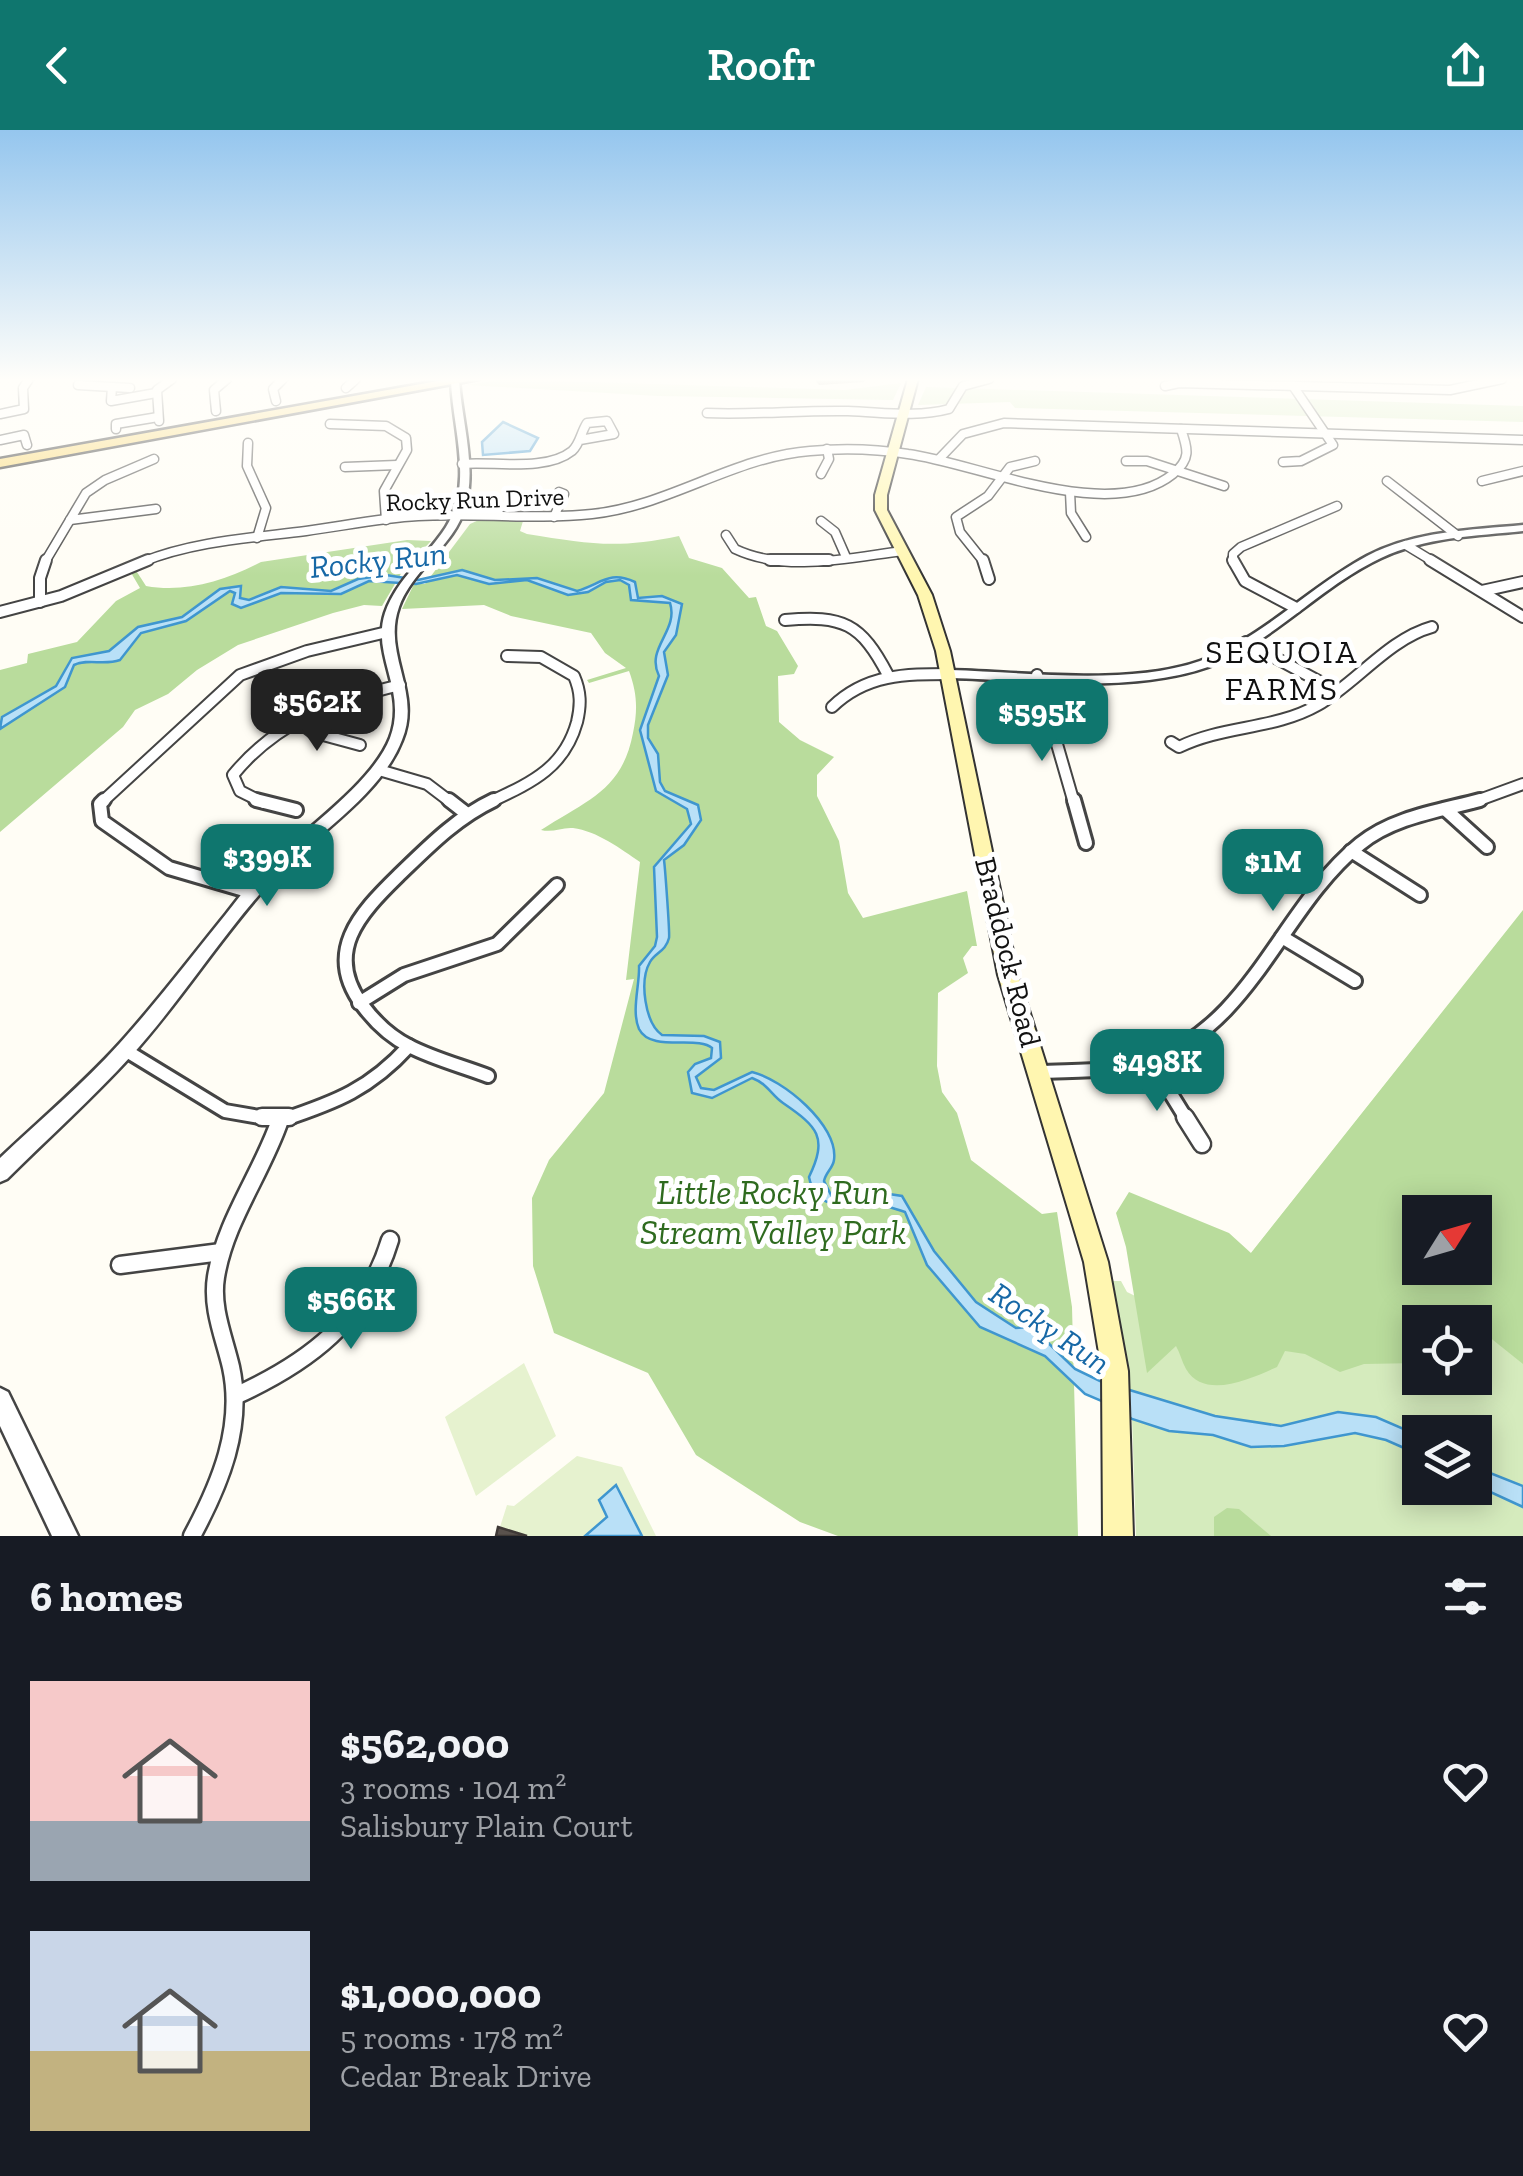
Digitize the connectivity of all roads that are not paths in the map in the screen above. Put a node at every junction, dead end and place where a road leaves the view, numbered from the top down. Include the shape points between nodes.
1 (87, 445) edge
2 (92, 445) edge
3 (248, 445) edge
4 (408, 445) edge
5 (460, 445) edge
6 (576, 445) edge
7 (895, 445) edge
8 (953, 445) edge
9 (1186, 445) edge
10 (1333, 445) edge
11 (828, 449) junction
12 (893, 452) junction
13 (154, 459) dead end
14 (939, 459) junction
15 (0, 461) edge
16 (1035, 461) dead end
17 (1126, 461) dead end
18 (1282, 462) dead end
19 (462, 464) junction
20 (397, 465) junction
21 (345, 467) dead end
22 (1178, 471) junction
23 (1523, 471) edge
24 (821, 474) dead end
25 (1000, 479) junction
26 (1386, 481) dead end
27 (1482, 481) dead end
28 (1224, 486) dead end
29 (559, 492) dead end
30 (1070, 492) junction
31 (1337, 506) dead end
32 (156, 509) dead end
33 (455, 516) junction
34 (554, 516) junction
35 (70, 520) junction
36 (386, 520) junction
37 (822, 521) dead end
38 (1523, 528) edge
39 (726, 535) dead end
40 (1458, 536) junction
41 (1086, 537) dead end
42 (257, 538) junction
43 (1406, 545) junction
44 (902, 551) junction
45 (846, 557) junction
46 (989, 579) dead end
47 (1523, 582) edge
48 (1482, 591) junction
49 (40, 602) junction
50 (1296, 608) junction
51 (0, 612) edge
52 (1523, 616) edge
53 (785, 620) dead end
54 (1432, 627) dead end
55 (386, 632) junction
56 (1246, 642) junction
57 (507, 656) dead end
58 (950, 674) junction
59 (888, 675) junction
60 (1038, 675) junction
61 (400, 685) junction
62 (1337, 691) junction
63 (832, 708) dead end
64 (296, 720) junction
65 (1175, 744) dead end
66 (360, 745) dead end
67 (379, 770) junction
68 (1523, 784) edge
69 (1445, 809) junction
70 (296, 810) dead end
71 (467, 814) junction
72 (1086, 842) dead end
73 (1487, 847) dead end
74 (1351, 851) junction
75 (557, 885) dead end
76 (251, 892) junction
77 (1420, 895) dead end
78 (1282, 938) junction
79 (1356, 981) dead end
80 (359, 1003) junction
81 (409, 1046) junction
82 (125, 1050) junction
83 (1150, 1060) junction
84 (1038, 1072) junction
85 (488, 1076) dead end
86 (280, 1120) junction
87 (1202, 1144) dead end
88 (0, 1172) edge
89 (390, 1240) dead end
90 (221, 1252) junction
91 (120, 1265) dead end
92 (235, 1396) junction
93 (0, 1400) edge
94 (57, 1532) edge
95 (192, 1536) edge
96 (1118, 1536) edge

1 - 15 main road
2 - 15 main road
3 - 42 street via 246,466 266,508
4 - 20 street
5 - 19 street
6 - 19 street via 546,461
7 - 12 main road, Braddock Road
8 - 14 street
9 - 22 street
10 - 18 street via 1302,461
11 - 12 street, Rocky Run Drive
11 - 24 street
11 - 34 street, Rocky Run Drive via 746,463 634,506
12 - 14 street, Rocky Run Drive
12 - 44 main road, Braddock Road via 880,505
13 - 35 street via 90,489
14 - 25 street, Rocky Run Drive
16 - 25 street via 1013,465
17 - 22 street
19 - 33 street via 464,496
20 - 21 street
20 - 36 street via 384,491
22 - 28 street
22 - 30 street, Rocky Run Drive via 1137,489
23 - 27 street
25 - 30 street, Rocky Run Drive
25 - 46 street via 955,520 984,557
26 - 40 street
29 - 34 street via 564,494
30 - 41 street via 1071,514
31 - 50 street via 1232,554 1241,578
32 - 35 street
33 - 34 street, Rocky Run Drive
33 - 36 street, Rocky Run Drive
33 - 55 street via 404,583
35 - 49 street via 45,556
36 - 42 street, Rocky Run Drive
37 - 45 street
38 - 40 street
39 - 45 street via 734,548 762,559
40 - 43 street
42 - 49 street, Rocky Run Drive via 166,554
43 - 48 street
43 - 50 street via 1370,559
44 - 45 street
44 - 58 main road, Braddock Road via 929,604
47 - 48 street
48 - 52 street
49 - 51 street, Rocky Run Drive
50 - 56 street
53 - 59 street via 841,620 872,644
54 - 62 street via 1414,632
55 - 61 street
55 - 76 street via 240,676 100,804 102,821 154,860
56 - 60 street via 1212,661 1169,672
56 - 62 street
57 - 71 street via 542,656 574,676 582,698 573,740 538,780
58 - 59 street
58 - 60 street
58 - 84 main road, Braddock Road via 1008,975
59 - 63 street via 853,688
60 - 72 street
61 - 64 street
61 - 67 street via 401,726
62 - 65 street via 1291,718
64 - 66 street via 312,732
64 - 70 street via 258,748 232,782 242,795
67 - 71 street via 426,784
67 - 76 street
68 - 69 street
69 - 73 street
69 - 74 street via 1388,827
71 - 80 street via 356,921 344,966
74 - 77 street
74 - 78 street
75 - 80 street via 497,944 404,975
76 - 82 street
78 - 79 street
78 - 83 street via 1214,1024
80 - 81 street
81 - 85 street
81 - 86 street via 362,1089
82 - 86 street via 225,1111
82 - 88 street
83 - 84 street
83 - 87 street
84 - 96 main road, Braddock Road via 1089,1232 1115,1371
86 - 90 street via 266,1164
89 - 92 street via 375,1284 332,1338 292,1370
90 - 91 street
90 - 92 street via 216,1304
92 - 95 street via 226,1455
93 - 94 street

